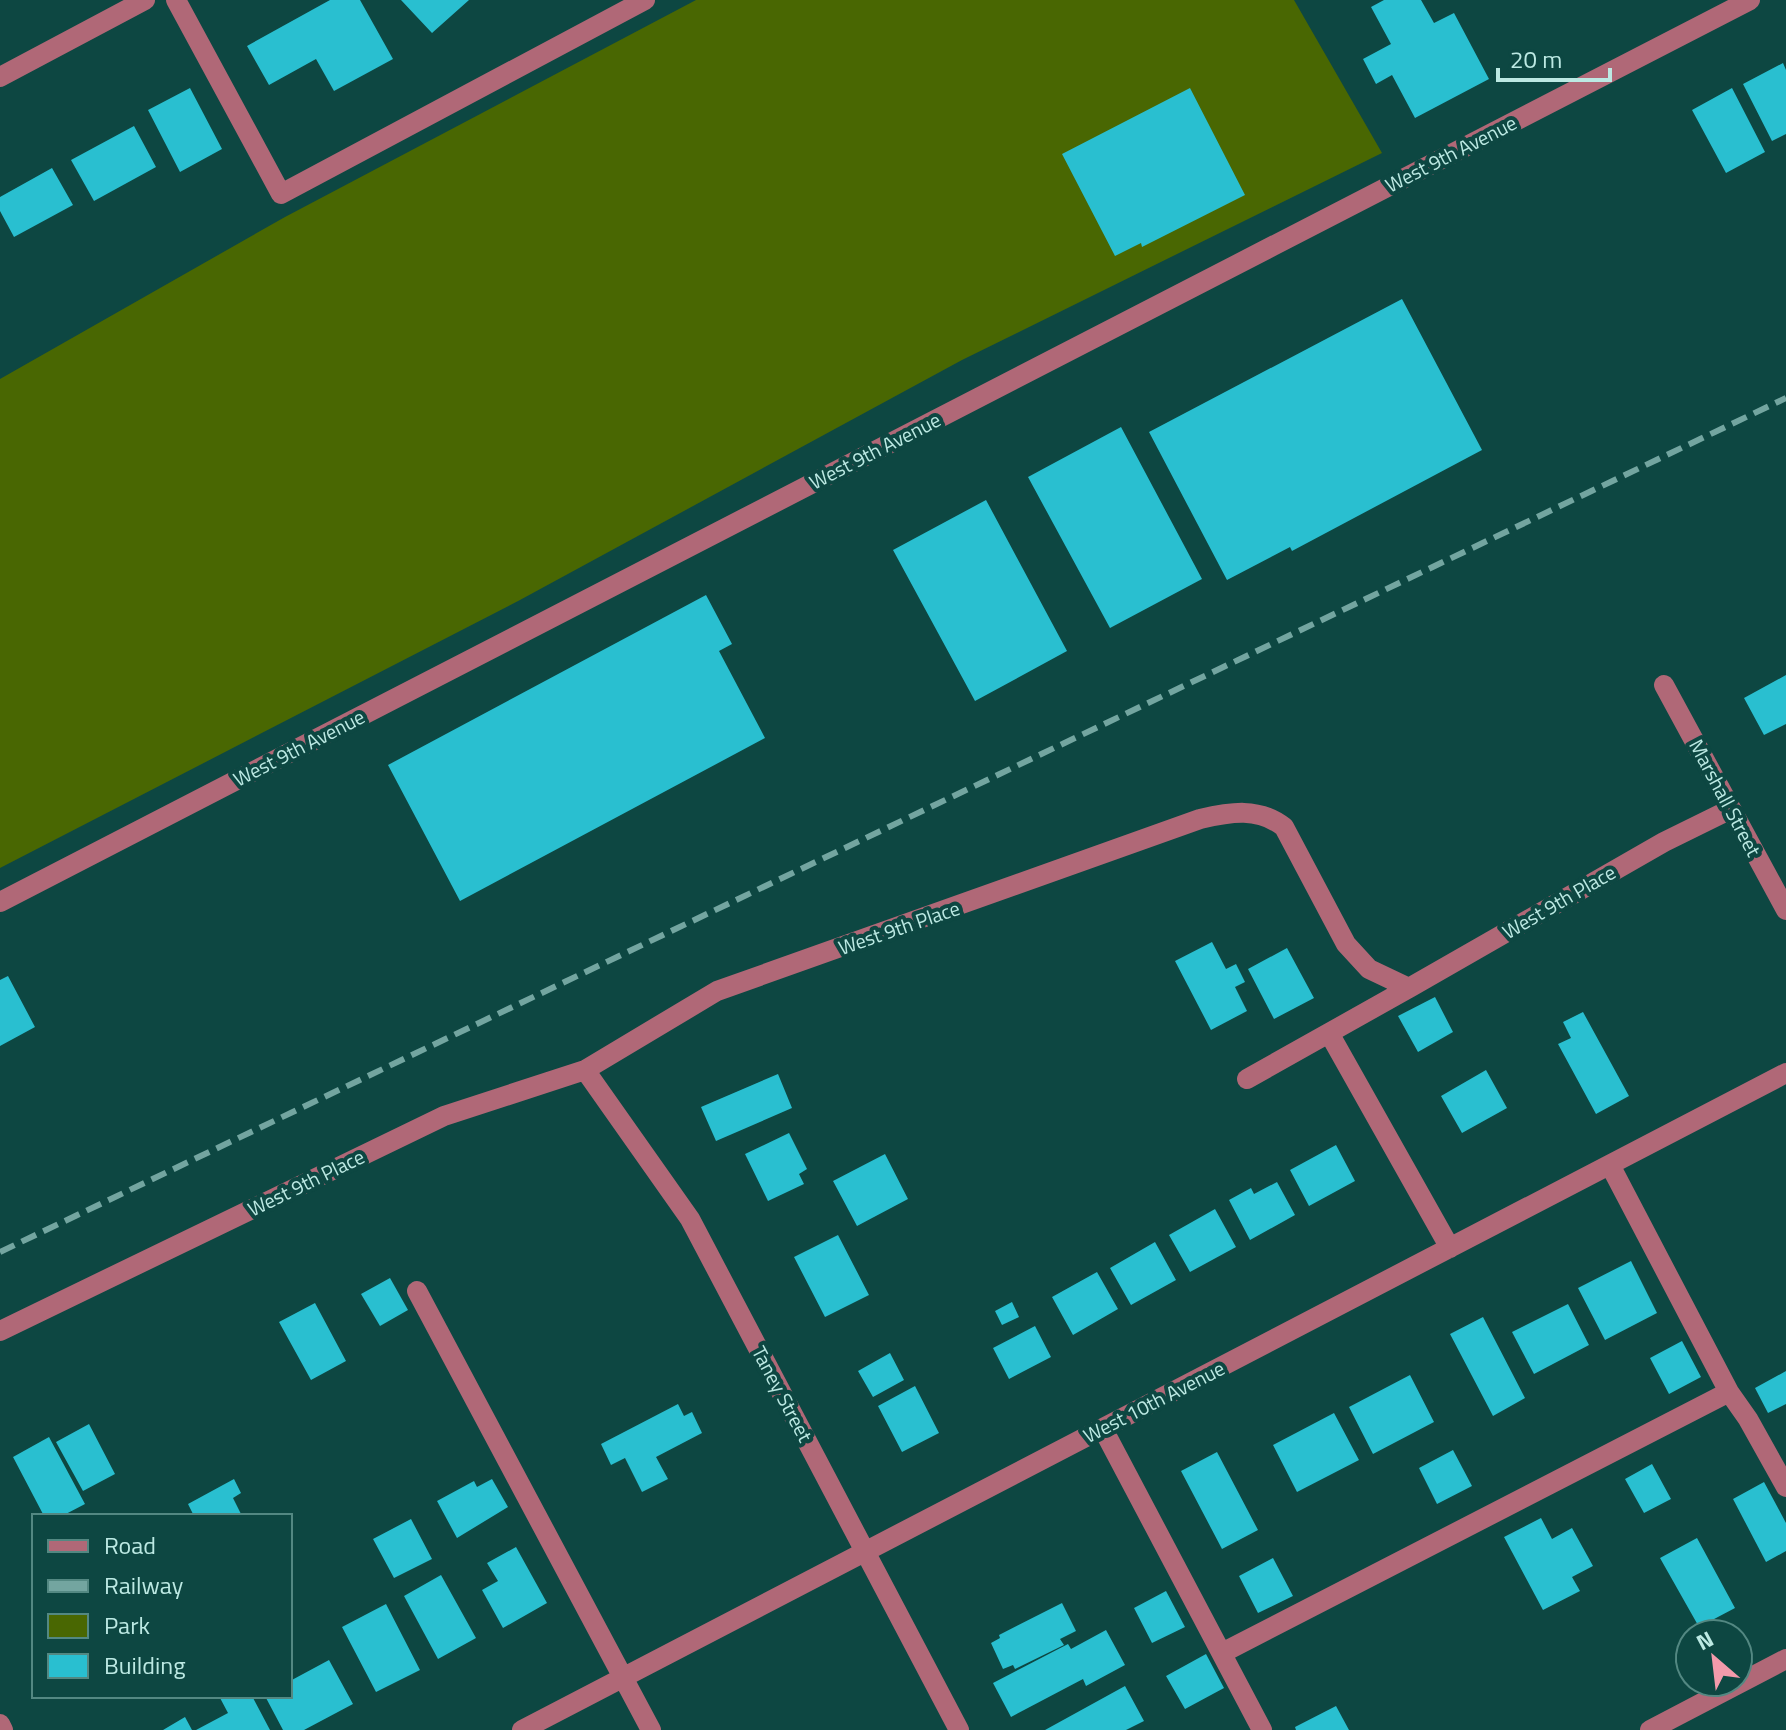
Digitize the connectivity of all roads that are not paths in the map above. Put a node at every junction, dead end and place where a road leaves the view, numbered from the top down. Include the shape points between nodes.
1 (145, 0) edge
2 (176, 0) edge
3 (645, 0) edge
4 (1750, 0) edge
5 (0, 77) edge
6 (1664, 685) dead end
7 (1731, 809) junction
8 (0, 902) edge
9 (1786, 910) edge
10 (1409, 988) junction
11 (1329, 1033) junction
12 (585, 1070) junction
13 (1786, 1073) edge
14 (1247, 1079) dead end
15 (1610, 1165) junction
16 (1450, 1248) junction
17 (417, 1291) dead end
18 (0, 1331) edge
19 (1729, 1392) junction
20 (1103, 1429) junction
21 (1786, 1487) edge
22 (863, 1550) junction
23 (1222, 1653) junction
24 (1786, 1659) edge
25 (623, 1677) junction
26 (0, 1724) edge
27 (3, 1730) edge
28 (522, 1730) edge
29 (651, 1730) edge
30 (959, 1730) edge
31 (1262, 1730) edge
32 (1650, 1730) edge

1 - 5 street
2 - 3 street via 281,194
4 - 8 street, West 9th Avenue
6 - 7 street, Marshall Street
7 - 9 street, Marshall Street
7 - 10 street, West 9th Place
10 - 11 street
10 - 12 street, West 9th Place via 1369,969 1346,944 1284,827 1258,813 1233,813 1200,819 717,991
11 - 14 street
11 - 16 street
12 - 18 street, West 9th Place via 444,1116
12 - 22 street, Taney Street via 690,1219
13 - 15 street, West 10th Avenue
15 - 16 street, West 10th Avenue
15 - 19 street
16 - 20 street, West 10th Avenue
17 - 25 street
19 - 21 street
19 - 23 street
20 - 22 street, West 10th Avenue
20 - 23 street
22 - 25 street, West 10th Avenue
22 - 30 street, Taney Street
23 - 31 street
24 - 32 street
25 - 28 street, West 10th Avenue
25 - 29 street
26 - 27 street

